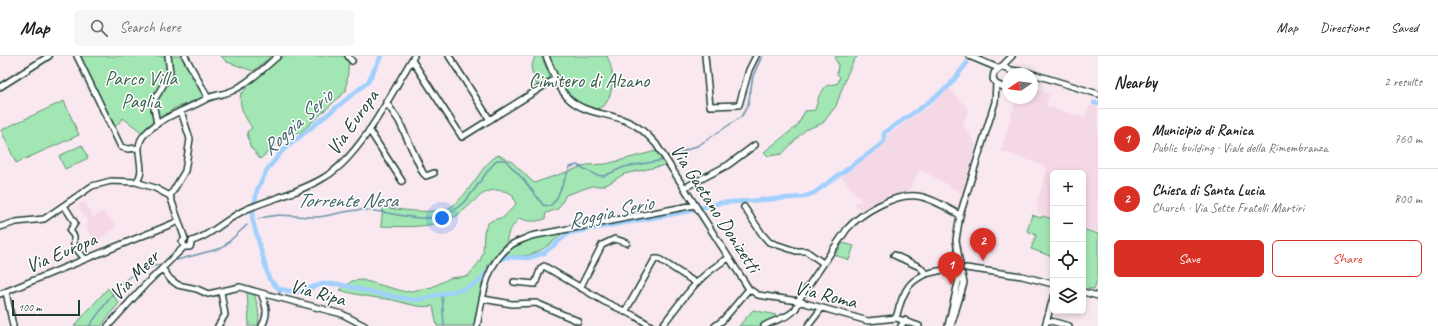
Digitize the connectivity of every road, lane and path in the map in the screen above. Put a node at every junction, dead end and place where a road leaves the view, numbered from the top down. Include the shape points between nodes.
1 (49, 56) edge
2 (77, 56) edge
3 (168, 56) edge
4 (184, 56) edge
5 (278, 56) edge
6 (348, 56) edge
7 (449, 56) edge
8 (546, 56) edge
9 (705, 56) edge
10 (756, 56) edge
11 (969, 56) edge
12 (1010, 57) edge
13 (413, 58) edge
14 (978, 60) junction
15 (352, 61) dead end
16 (1000, 67) junction
17 (1010, 68) edge
18 (993, 75) junction
19 (1038, 77) edge
20 (556, 79) junction
21 (996, 84) junction
22 (1002, 86) edge
23 (0, 87) edge
24 (1002, 92) edge
25 (1098, 94) edge
26 (208, 98) junction
27 (386, 102) junction
28 (995, 102) junction
29 (181, 111) junction
30 (490, 120) junction
31 (157, 124) junction
32 (368, 130) junction
33 (755, 145) dead end
34 (138, 148) junction
35 (434, 173) dead end
36 (402, 181) dead end
37 (136, 182) junction
38 (684, 188) junction
39 (170, 196) junction
40 (695, 205) junction
41 (65, 207) junction
42 (744, 207) dead end
43 (960, 214) junction
44 (179, 221) junction
45 (0, 227) edge
46 (185, 238) junction
47 (192, 241) junction
48 (627, 243) dead end
49 (184, 246) junction
50 (894, 255) dead end
51 (729, 258) junction
52 (85, 259) junction
53 (823, 263) junction
54 (162, 268) junction
55 (960, 271) junction
56 (926, 274) junction
57 (514, 282) dead end
58 (696, 283) junction
59 (1050, 283) edge
60 (580, 288) junction
61 (749, 289) junction
62 (6, 292) junction
63 (220, 292) junction
64 (260, 293) junction
65 (1086, 293) edge
66 (0, 294) edge
67 (1098, 296) edge
68 (482, 299) junction
69 (798, 301) junction
70 (821, 309) junction
71 (1050, 309) edge
72 (625, 312) junction
73 (896, 318) junction
74 (905, 320) junction
75 (1047, 320) junction
76 (578, 321) dead end
77 (865, 323) edge
78 (13, 326) edge
79 (108, 326) edge
80 (218, 326) edge
81 (262, 326) edge
82 (365, 326) edge
83 (477, 326) edge
84 (651, 326) edge
85 (662, 326) edge
86 (715, 326) edge
87 (764, 326) edge
88 (808, 326) edge
89 (901, 326) edge
90 (919, 326) edge
91 (948, 326) edge
92 (951, 326) edge
93 (1045, 326) edge
94 (1069, 326) edge

1 - 23 street
2 - 34 street via 121,146 128,149
3 - 31 street via 170,73 163,78 165,82 153,102
4 - 26 street
5 - 26 street via 236,89
6 - 15 street
7 - 30 street
8 - 20 street, Via Gaetano Donizetti
9 - 10 street via 710,106 739,105 749,70
11 - 14 street
12 - 16 street
12 - 17 street
13 - 27 street, Via Europa
13 - 30 street via 460,136
14 - 16 street
14 - 18 street
16 - 18 street
18 - 21 street
19 - 25 street
20 - 30 street
20 - 38 street, Via Gaetano Donizetti via 561,90 573,103 626,121 641,129 656,144
21 - 22 street
21 - 28 street
24 - 28 street
26 - 29 street
27 - 32 street, Via Europa
27 - 35 street via 399,120 423,173 426,176
28 - 43 street
29 - 31 street
29 - 39 street via 190,139 185,171
31 - 34 street via 143,136
32 - 36 street
32 - 47 street, Via Europa via 339,168 310,184 250,208
33 - 38 street via 728,165
34 - 37 street via 141,175
37 - 39 street
37 - 41 street via 111,181 92,186
38 - 40 street, Via Gaetano Donizetti
39 - 44 street
40 - 51 street, Via Gaetano Donizetti
40 - 68 street via 532,236 512,244 498,257 488,274
41 - 45 street via 44,219 16,222
41 - 52 street via 75,224 70,231 74,236 74,246
42 - 53 street via 769,242 796,251 806,251
43 - 53 street via 926,198 903,197 855,219
43 - 55 street via 956,240
44 - 46 street
44 - 52 street, Via Europa
46 - 47 street
46 - 49 street via 182,242
47 - 49 street via 190,247
48 - 60 street via 615,239 602,245
49 - 54 street, Via Meer
50 - 56 street via 920,267
51 - 58 street via 710,269
51 - 61 street, Via Gaetano Donizetti
52 - 62 street, Via Europa
53 - 69 street
54 - 63 street via 178,285 197,288 210,294
54 - 79 street, Via Meer
55 - 56 street
55 - 59 street via 966,268 1022,276
55 - 91 street
55 - 92 street via 964,283
56 - 73 street via 914,280 905,291
57 - 60 street via 535,284 544,266
58 - 72 street via 659,259 655,259
58 - 85 street
60 - 72 street
61 - 69 street, Via Roma via 758,294
61 - 86 street
62 - 66 street, Via Europa
62 - 78 street
63 - 64 street, Via Ripa via 240,287
63 - 80 street via 225,315
64 - 81 street via 266,305 267,319
64 - 82 street, Via Ripa via 342,314
65 - 67 street
68 - 76 street via 512,304 536,303
68 - 83 street
69 - 70 street, Via Roma
69 - 87 street via 791,314
70 - 77 street, Via Roma
70 - 88 street
71 - 75 street
72 - 84 street
73 - 74 street, Via Roma
73 - 77 street, Via Roma
74 - 89 street
74 - 90 street, Via Roma
75 - 93 street
75 - 94 street

